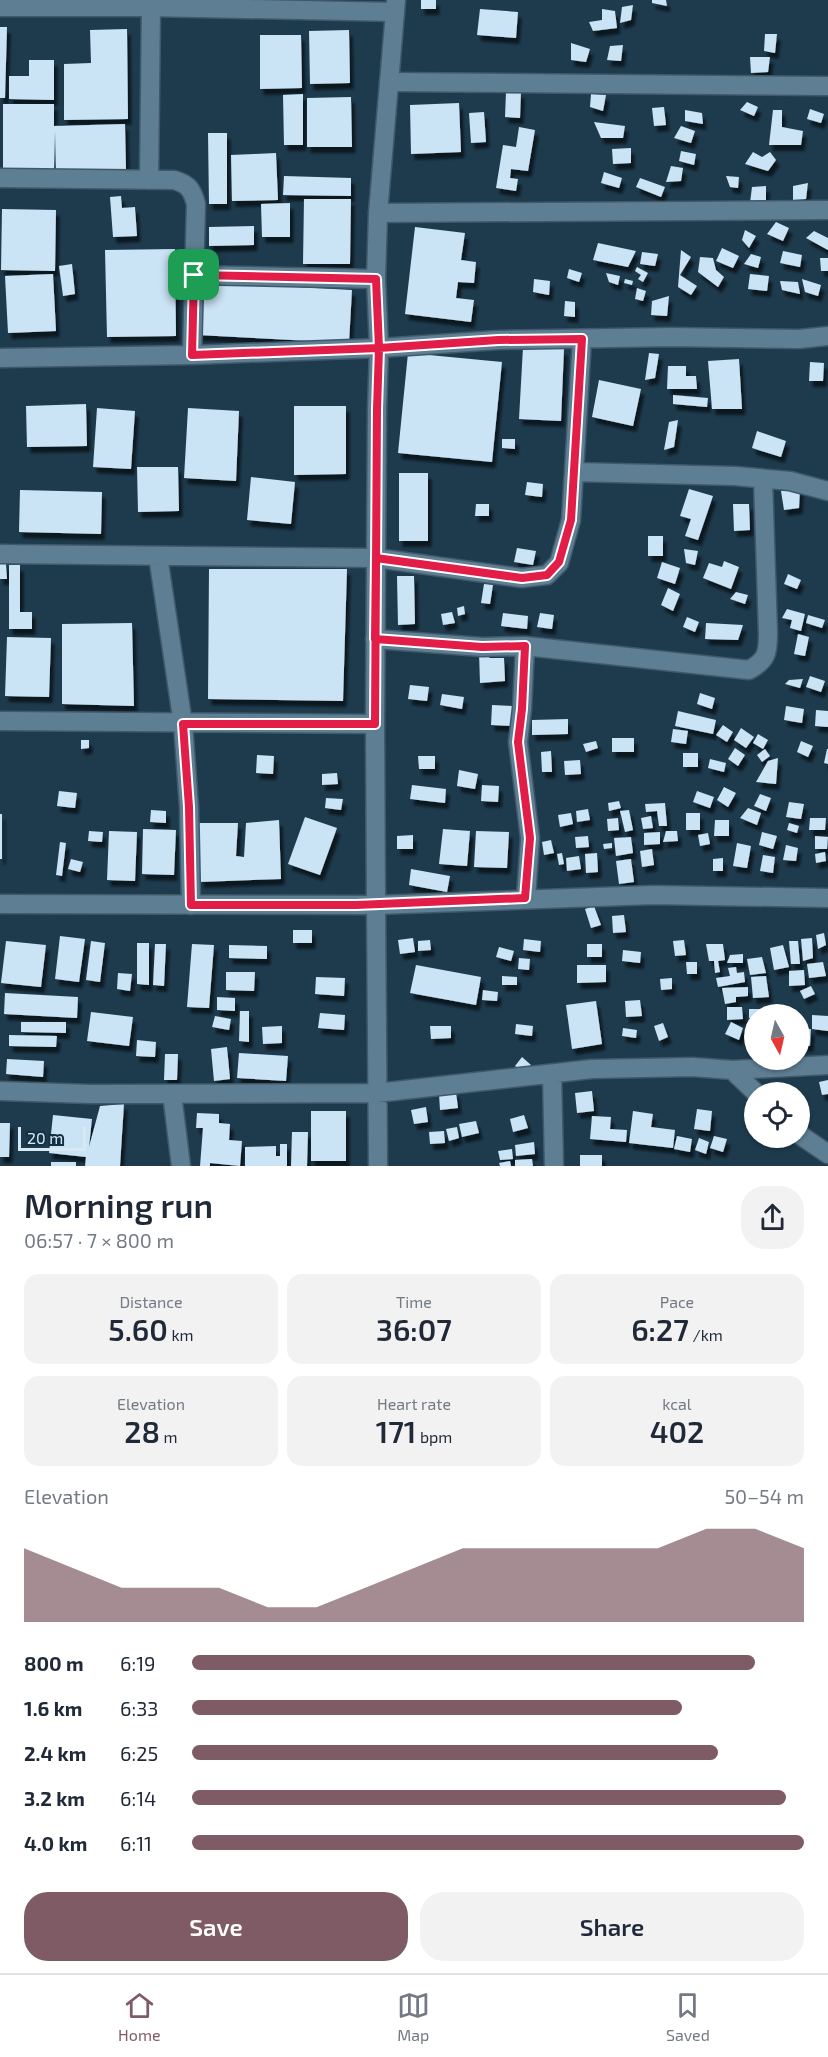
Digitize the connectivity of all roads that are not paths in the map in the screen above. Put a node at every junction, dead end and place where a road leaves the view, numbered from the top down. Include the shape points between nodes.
1 (396, 6) edge
2 (0, 7) edge
3 (151, 7) junction
4 (389, 82) junction
5 (828, 86) edge
6 (0, 178) edge
7 (149, 180) junction
8 (828, 210) edge
9 (378, 213) junction
10 (194, 275) junction
11 (376, 279) junction
12 (828, 336) edge
13 (582, 339) junction
14 (379, 348) junction
15 (192, 355) junction
16 (0, 358) edge
17 (574, 472) junction
18 (763, 479) junction
19 (828, 491) edge
20 (0, 554) edge
21 (158, 556) junction
22 (376, 558) junction
23 (375, 639) junction
24 (525, 646) junction
25 (0, 721) edge
26 (183, 724) junction
27 (375, 724) junction
28 (525, 898) junction
29 (828, 898) edge
30 (0, 904) edge
31 (191, 905) junction
32 (376, 905) junction
33 (828, 1065) edge
34 (732, 1070) junction
35 (552, 1074) junction
36 (745, 1082) edge
37 (0, 1092) edge
38 (377, 1093) junction
39 (172, 1094) junction
40 (810, 1142) edge
41 (828, 1154) edge
42 (181, 1166) edge
43 (378, 1166) edge
44 (555, 1166) edge

1 - 3 street
1 - 4 street
2 - 3 street
3 - 7 street
4 - 5 street
4 - 9 street
6 - 7 street
7 - 10 street via 174,180 192,190 196,204
8 - 9 street
9 - 11 street
10 - 11 street
10 - 15 street
11 - 14 street
12 - 13 street
13 - 14 street
13 - 17 street
14 - 15 street
14 - 22 street
15 - 16 street
17 - 18 street
17 - 22 street via 571,520 559,562 547,575 522,578
18 - 19 street
18 - 24 street via 768,651 761,663 749,670
20 - 21 street
21 - 22 street
21 - 26 street
22 - 23 street
23 - 24 street via 482,647
23 - 27 street
24 - 28 street via 518,742 530,838
25 - 26 street
26 - 27 street
26 - 31 street
27 - 32 street
28 - 29 street
28 - 32 street
30 - 31 street
31 - 32 street
32 - 38 street
33 - 34 street
34 - 35 street via 693,1067
34 - 36 street
35 - 38 street
35 - 44 street
37 - 39 street
38 - 39 street
38 - 43 street
39 - 42 street
40 - 41 street

